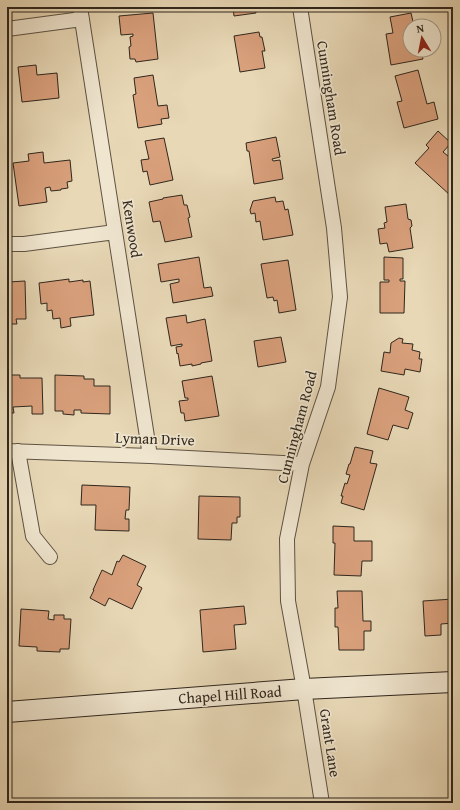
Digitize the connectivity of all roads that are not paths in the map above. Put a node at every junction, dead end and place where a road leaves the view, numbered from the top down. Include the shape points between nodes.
1 (300, 7) edge
2 (81, 13) edge
3 (7, 29) edge
4 (115, 232) junction
5 (7, 244) edge
6 (13, 451) edge
7 (150, 456) junction
8 (302, 464) junction
9 (50, 557) dead end
10 (453, 682) edge
11 (304, 689) junction
12 (7, 712) edge
13 (322, 803) edge

1 - 8 street, Cunningham Road via 334,228 340,297 328,387
2 - 3 street
2 - 4 street, Kenwood
4 - 5 street
4 - 7 street, Kenwood
6 - 7 street, Lyman Drive
6 - 9 street via 33,536
7 - 8 street, Lyman Drive
8 - 11 street, Cunningham Road via 287,539 288,601
10 - 11 street, Chapel Hill Road
11 - 12 street, Chapel Hill Road
11 - 13 street, Grant Lane

